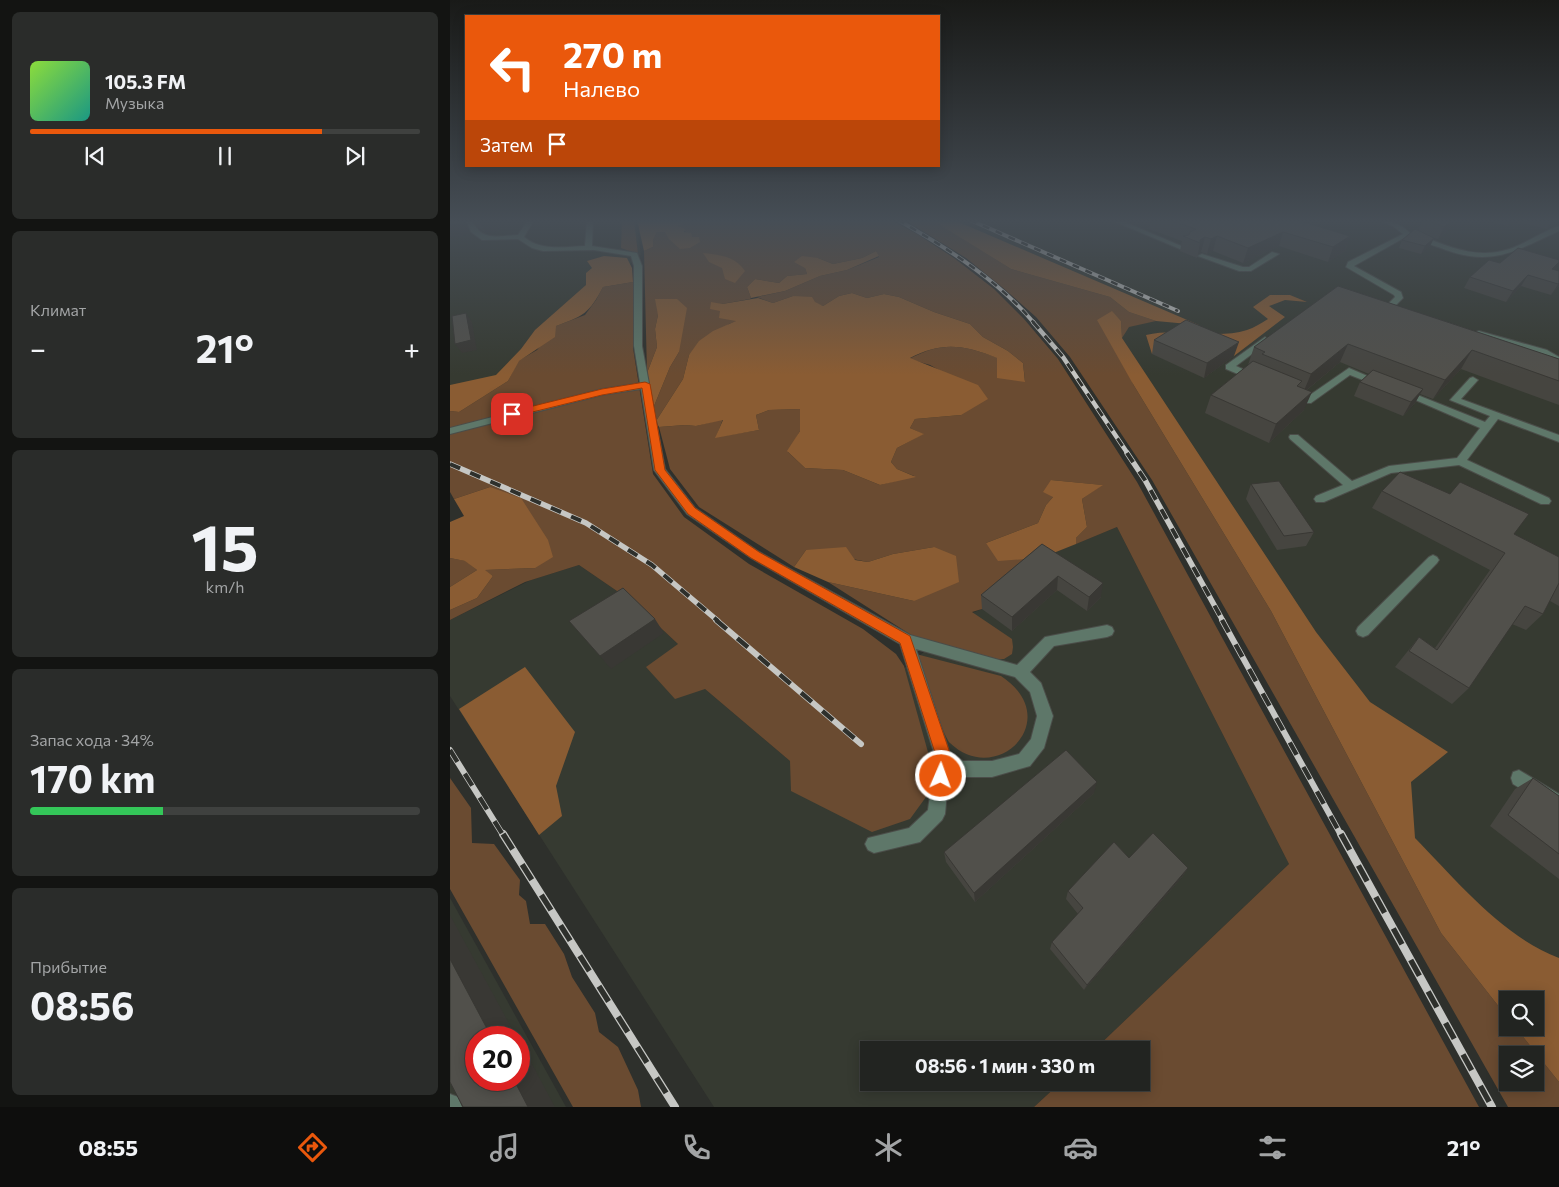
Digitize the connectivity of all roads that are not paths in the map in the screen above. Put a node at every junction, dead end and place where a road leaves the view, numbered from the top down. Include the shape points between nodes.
1 (638, 272) edge
2 (1357, 272) edge
3 (1402, 320) edge
4 (1275, 333) edge
5 (1474, 333) edge
6 (1559, 361) edge
7 (1473, 380) dead end
8 (1264, 382) edge
9 (645, 384) junction
10 (1282, 390) edge
11 (1496, 415) junction
12 (1487, 427) junction
13 (450, 431) edge
14 (1294, 437) dead end
15 (1559, 439) edge
16 (1460, 461) junction
17 (1351, 486) junction
18 (1320, 499) dead end
19 (1545, 501) dead end
20 (1433, 560) dead end
21 (1107, 631) dead end
22 (1364, 631) dead end
23 (906, 640) junction
24 (1020, 672) junction
25 (943, 756) junction
26 (1519, 778) dead end
27 (1559, 804) edge
28 (874, 844) dead end

1 - 9 lane via 638,346
2 - 3 lane via 1398,294 1399,298 1389,307 1389,312
4 - 8 lane via 1230,367
5 - 6 lane via 1544,352
7 - 11 lane via 1455,400
9 - 13 lane
9 - 23 lane via 660,470 691,511 755,555
10 - 12 lane via 1308,401 1349,371
11 - 12 lane
11 - 15 lane
12 - 16 lane
14 - 17 lane
16 - 17 lane via 1389,470
16 - 19 lane
17 - 18 lane
20 - 22 lane
21 - 24 lane via 1050,641
23 - 24 lane
23 - 25 lane
24 - 25 lane via 1036,688 1045,716 1038,743 1024,760 992,769 960,769
25 - 28 lane via 936,814 914,836
26 - 27 lane

